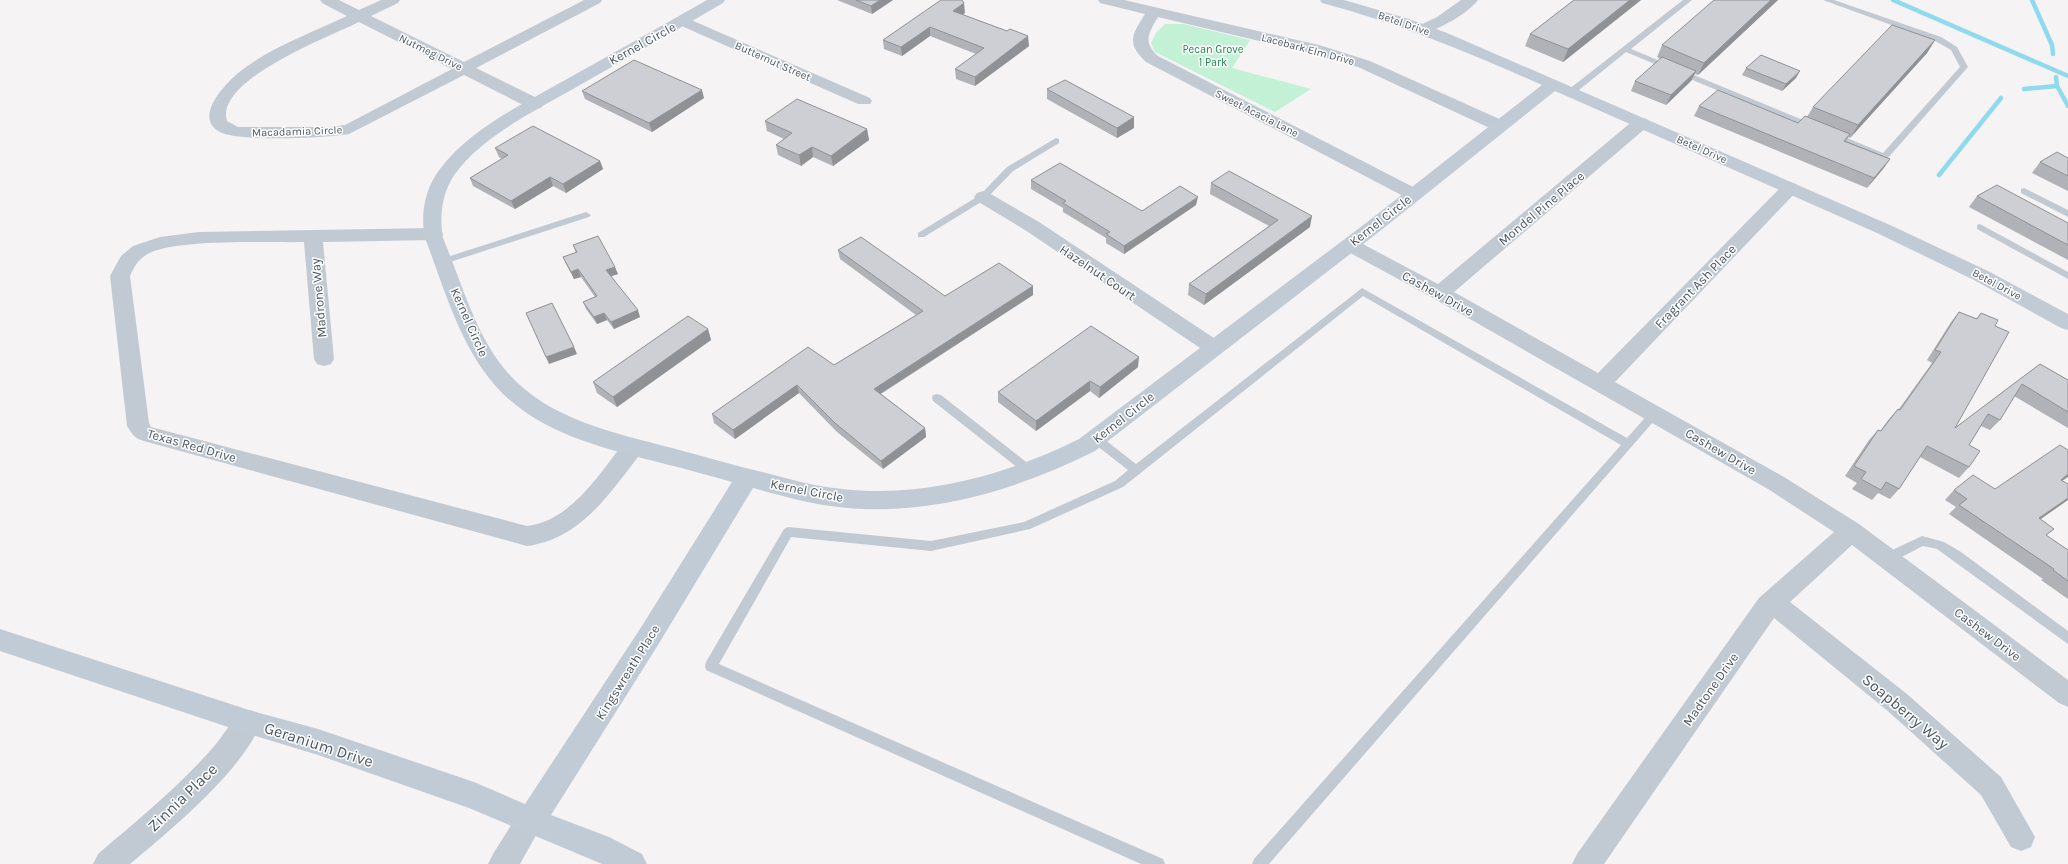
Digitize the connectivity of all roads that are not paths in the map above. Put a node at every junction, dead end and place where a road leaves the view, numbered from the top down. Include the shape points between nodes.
1 (327, 0) edge
2 (394, 0) edge
3 (595, 0) edge
4 (718, 0) edge
5 (1105, 0) edge
6 (1327, 0) edge
7 (1471, 0) edge
8 (1688, 0) edge
9 (1827, 0) edge
10 (1154, 11) junction
11 (359, 16) junction
12 (682, 21) junction
13 (1423, 29) junction
14 (1625, 49) junction
15 (465, 68) junction
16 (1553, 84) junction
17 (1571, 92) junction
18 (864, 101) dead end
19 (535, 104) junction
20 (1641, 123) junction
21 (1500, 126) junction
22 (1056, 141) dead end
23 (1790, 188) junction
24 (2024, 191) dead end
25 (1413, 194) junction
26 (983, 197) junction
27 (2068, 214) edge
28 (586, 215) dead end
29 (1980, 227) dead end
30 (434, 234) junction
31 (921, 235) dead end
32 (313, 236) junction
33 (1350, 245) junction
34 (444, 261) junction
35 (2068, 276) edge
36 (1440, 293) junction
37 (2068, 323) edge
38 (1213, 347) junction
39 (324, 359) dead end
40 (1600, 383) junction
41 (937, 398) dead end
42 (1655, 414) junction
43 (1096, 439) junction
44 (1629, 444) junction
45 (633, 447) junction
46 (1136, 470) junction
47 (1031, 472) junction
48 (746, 477) junction
49 (1851, 531) junction
50 (1888, 558) junction
51 (1772, 602) junction
52 (2068, 638) edge
53 (0, 640) edge
54 (2068, 695) edge
55 (249, 722) junction
56 (530, 821) junction
57 (2021, 837) dead end
58 (108, 864) edge
59 (503, 864) edge
60 (632, 864) edge
61 (1158, 864) edge
62 (1259, 864) edge
63 (1587, 864) edge

1 - 11 street, Nutmeg Drive
2 - 11 street, Macadamia Circle
3 - 15 street, Macadamia Circle
4 - 12 street, Kernel Circle
5 - 10 street, Lacebark Elm Drive
6 - 13 street, Betel Drive via 1368,10
7 - 13 street via 1442,20
8 - 14 lane
9 - 14 lane via 1938,39 1954,49 1964,67 1884,157
10 - 21 street, Lacebark Elm Drive via 1305,46 1364,64
10 - 25 street, Sweet Acacia Lane via 1140,37 1139,45 1152,60
11 - 15 street, Nutmeg Drive
11 - 15 street, Macadamia Circle via 272,58 243,77 229,91 218,111 218,124 225,130 238,132 330,132 349,129
12 - 18 street, Butternut Street
12 - 19 street, Kernel Circle
13 - 16 street, Betel Drive
14 - 17 lane
15 - 19 street, Nutmeg Drive
16 - 17 street, Betel Drive
16 - 21 street, Kernel Circle
17 - 20 street, Betel Drive
19 - 30 street, Kernel Circle via 478,140 446,174 436,192 433,204 431,224
20 - 23 street, Betel Drive
20 - 36 street, Mondel Pine Place
21 - 25 street, Kernel Circle
22 - 26 lane via 1010,168
23 - 37 street, Betel Drive via 1969,270
23 - 40 street, Fragrant Ash Place
24 - 27 lane
25 - 33 street, Kernel Circle
26 - 31 lane
26 - 38 street, Hazelnut Court via 1032,226
28 - 34 lane
29 - 35 lane
30 - 32 street, Texas Red Drive
30 - 34 street, Kernel Circle
32 - 39 street, Madrone Way
32 - 45 street, Texas Red Drive via 199,238 160,243 140,250 128,260 120,276 138,426 144,433 527,536 550,531 574,517
33 - 36 street, Cashew Drive
33 - 38 street, Kernel Circle
34 - 45 street, Kernel Circle via 478,346 488,363 509,388 544,413 564,423
36 - 40 street, Cashew Drive
38 - 43 street, Kernel Circle
40 - 42 street, Cashew Drive
41 - 47 lane
42 - 44 lane
42 - 49 street, Cashew Drive via 1776,483
43 - 46 lane
43 - 47 street, Kernel Circle via 1057,462
44 - 46 lane via 1362,291
44 - 62 lane
45 - 48 street, Kernel Circle
46 - 61 lane via 1119,484 1026,526 931,546 788,532 711,666
47 - 48 street, Kernel Circle via 986,487 960,492 881,500 821,495
48 - 56 street, Kingswreath Place via 649,637
49 - 50 street, Cashew Drive
49 - 51 street, Madtone Drive
50 - 52 lane via 1922,541 1940,545
50 - 54 street, Cashew Drive
51 - 57 street, Soapberry Way via 1898,703 1992,786
51 - 63 street, Madtone Drive
53 - 55 street, Geranium Drive
55 - 56 street, Geranium Drive via 318,742 467,793
55 - 58 street, Zinnia Place via 236,742 210,772 170,811
56 - 59 street, Kingswreath Place
56 - 60 street, Geranium Drive via 599,847

